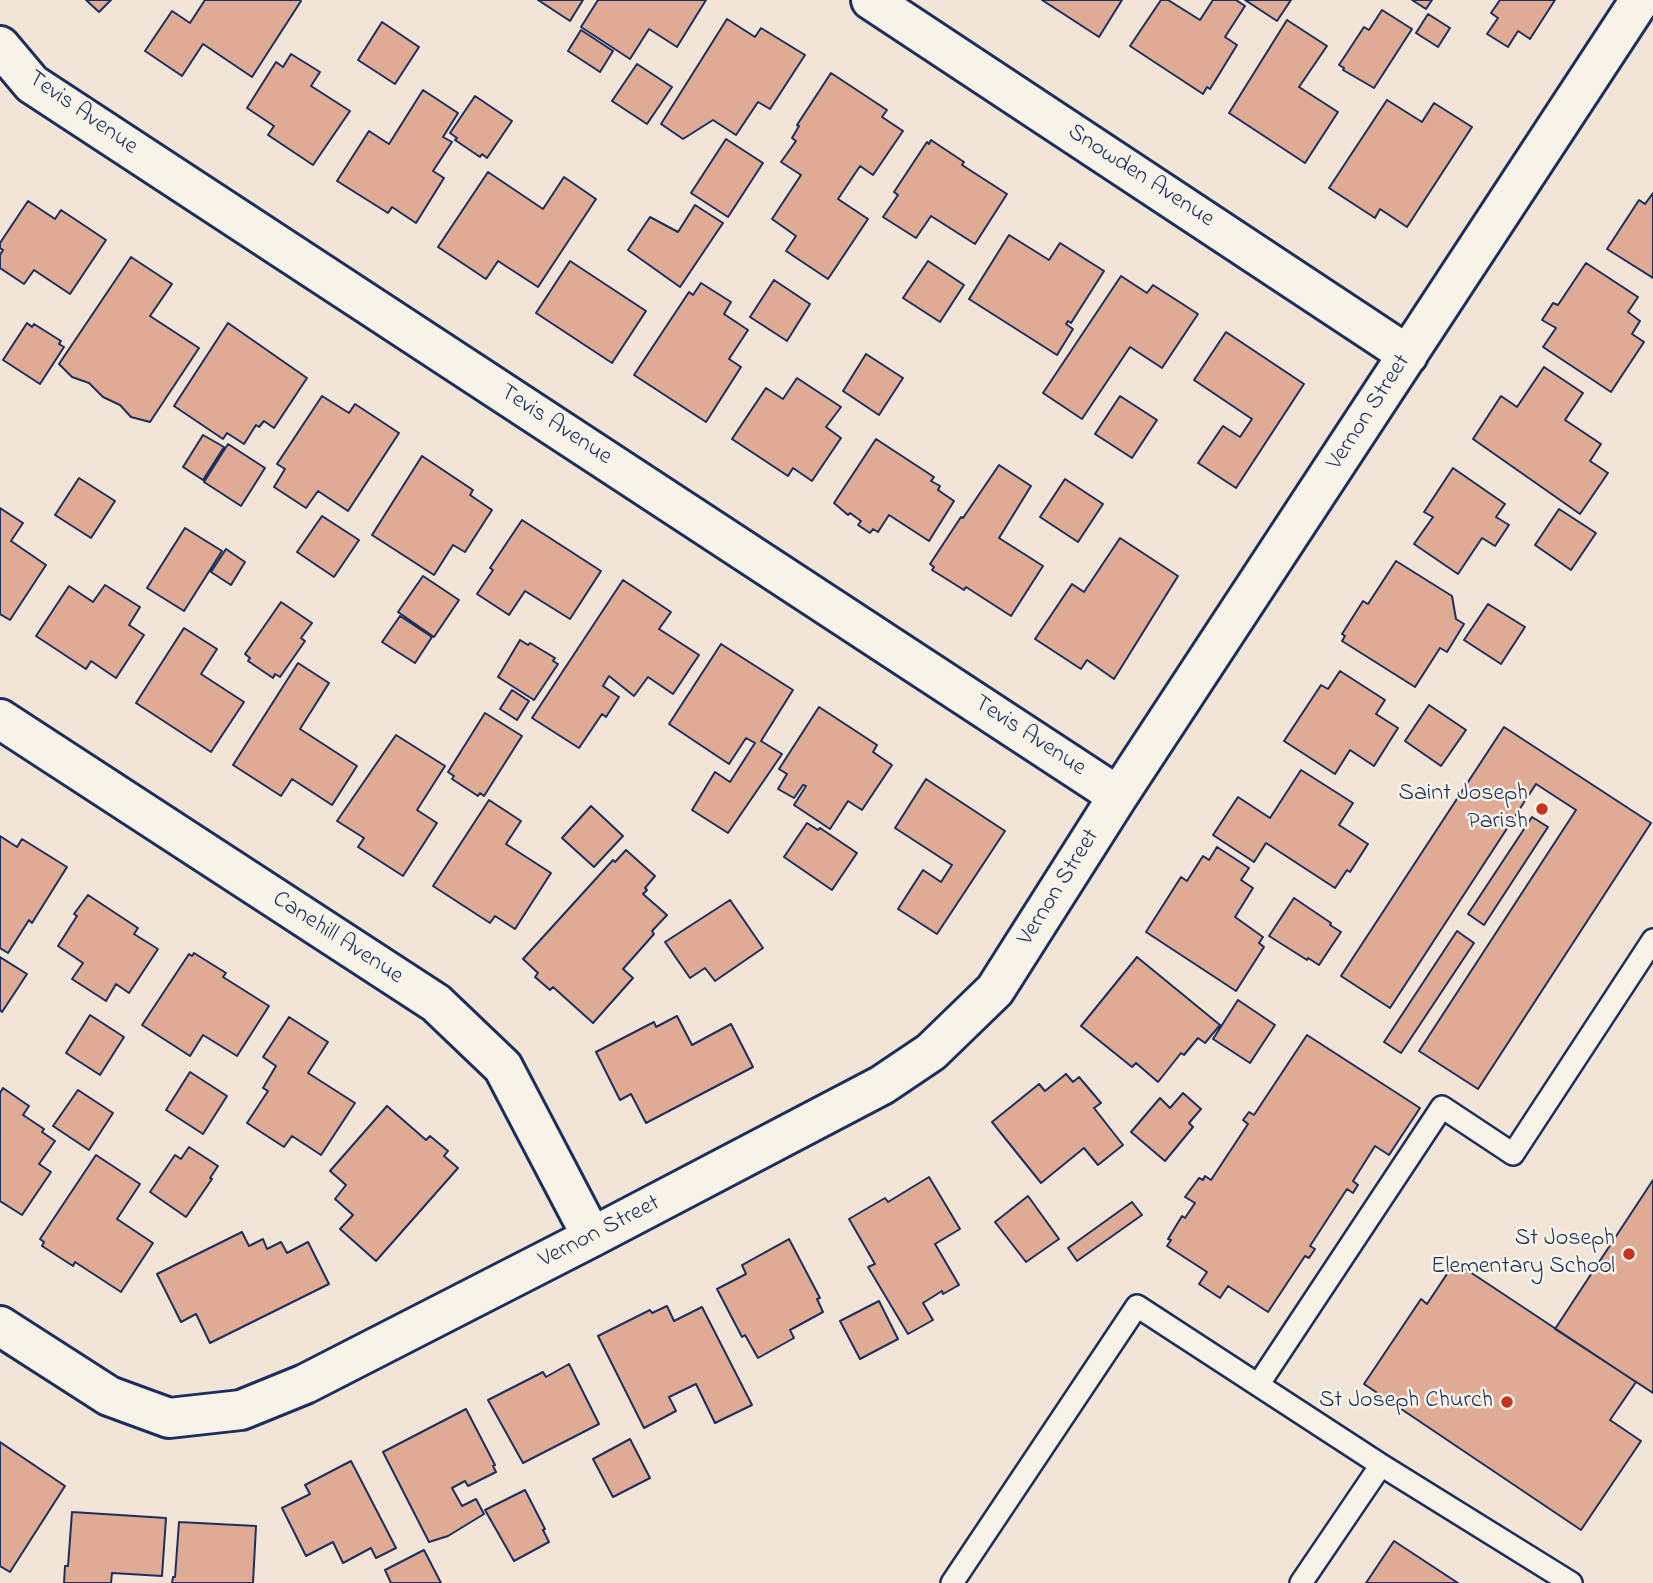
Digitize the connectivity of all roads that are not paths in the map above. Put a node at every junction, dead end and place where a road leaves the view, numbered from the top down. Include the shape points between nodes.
1 (871, 0) edge
2 (1640, 0) edge
3 (0, 46) edge
4 (1408, 355) junction
5 (0, 719) edge
6 (1118, 796) junction
7 (1653, 940) edge
8 (592, 1237) junction
9 (0, 1326) edge
10 (1258, 1385) junction
11 (1381, 1465) junction
12 (952, 1583) edge
13 (1301, 1583) edge
14 (1571, 1583) edge

1 - 4 street, Snowden Avenue
2 - 4 street, Vernon Street
3 - 6 street, Tevis Avenue via 32,84
4 - 6 street, Vernon Street
5 - 8 street, Canehill Avenue via 436,1003 503,1067
6 - 8 street, Vernon Street via 995,990 931,1052 883,1085
7 - 10 lane via 1513,1154 1442,1107
8 - 9 street, Vernon Street via 305,1384 241,1410 169,1418 109,1396
10 - 11 lane
10 - 12 lane via 1137,1306
11 - 13 lane
11 - 14 lane

